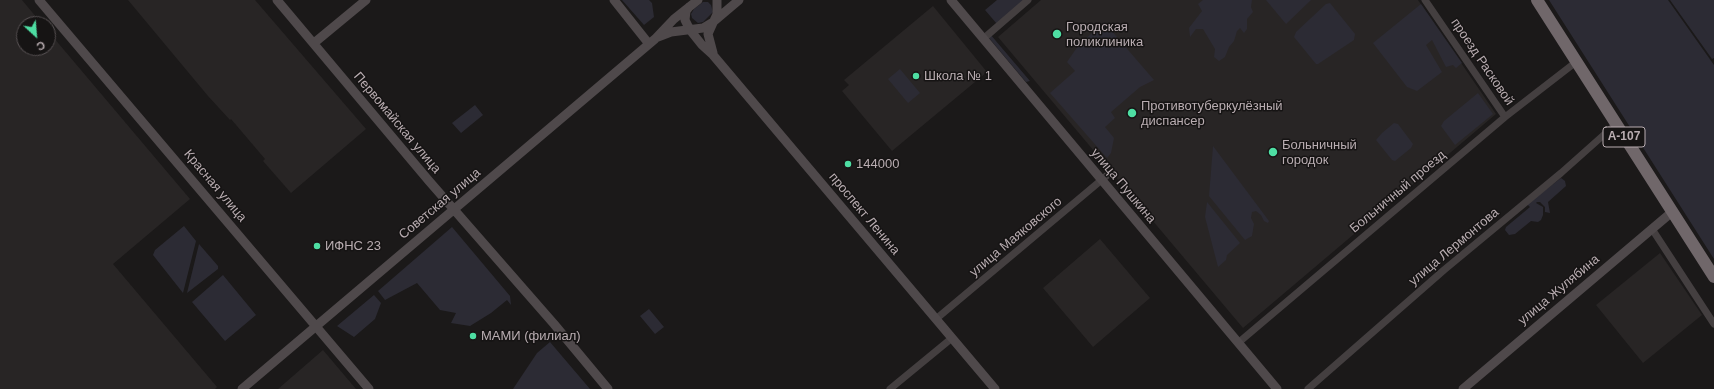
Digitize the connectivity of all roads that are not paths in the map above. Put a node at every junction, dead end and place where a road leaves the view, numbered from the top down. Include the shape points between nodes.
1 (40, 0) edge
2 (277, 0) edge
3 (366, 0) edge
4 (614, 0) edge
5 (698, 0) edge
6 (738, 0) edge
7 (951, 0) edge
8 (1028, 0) edge
9 (1425, 0) edge
10 (1536, 0) edge
11 (716, 2) edge
12 (690, 6) junction
13 (713, 22) junction
14 (690, 30) junction
15 (983, 38) junction
16 (652, 41) junction
17 (314, 43) junction
18 (713, 55) junction
19 (1576, 62) junction
20 (1505, 117) junction
21 (1616, 124) junction
22 (1112, 172) dead end
23 (1101, 180) junction
24 (454, 208) junction
25 (1672, 212) junction
26 (1652, 229) junction
27 (1714, 277) edge
28 (936, 319) junction
29 (1714, 324) edge
30 (316, 326) junction
31 (952, 338) junction
32 (1238, 343) junction
33 (242, 389) edge
34 (369, 389) edge
35 (608, 389) edge
36 (890, 389) edge
37 (995, 389) edge
38 (1277, 389) edge
39 (1308, 389) edge
40 (1463, 389) edge

1 - 30 main road, Красная улица
2 - 17 main road, Первомайская улица
3 - 17 main road
4 - 16 main road
5 - 12 main road, Советская улица
6 - 13 main road
7 - 15 main road, улица Пушкина
8 - 15 street
9 - 20 street, проезд Расковой
10 - 19 highway, А-107
11 - 13 main road, проспект Ленина via 717,14
12 - 14 main road, проспект Ленина via 684,20
12 - 16 main road, Советская улица
13 - 14 main road, Советская улица via 703,28
13 - 18 main road, проспект Ленина via 708,37
14 - 16 main road, Советская улица via 671,32
14 - 18 main road, проспект Ленина
15 - 23 main road, улица Пушкина
16 - 24 main road, Советская улица
17 - 24 main road, Первомайская улица
18 - 28 main road, проспект Ленина
19 - 20 street, Больничный проезд
19 - 21 highway, А-107
20 - 32 street, Больничный проезд
21 - 25 highway, А-107
21 - 39 street, улица Лермонтова
22 - 23 street, улица Маяковского
23 - 28 street, улица Маяковского
23 - 32 main road, улица Пушкина
24 - 30 main road, Советская улица
24 - 35 main road, Первомайская улица
25 - 26 main road, улица Жулябина
25 - 27 highway, А-107
26 - 29 street
26 - 40 main road, улица Жулябина
28 - 31 main road, проспект Ленина
30 - 33 main road, Советская улица
30 - 34 main road, Красная улица
31 - 36 street
31 - 37 main road, проспект Ленина
32 - 38 main road, улица Пушкина

